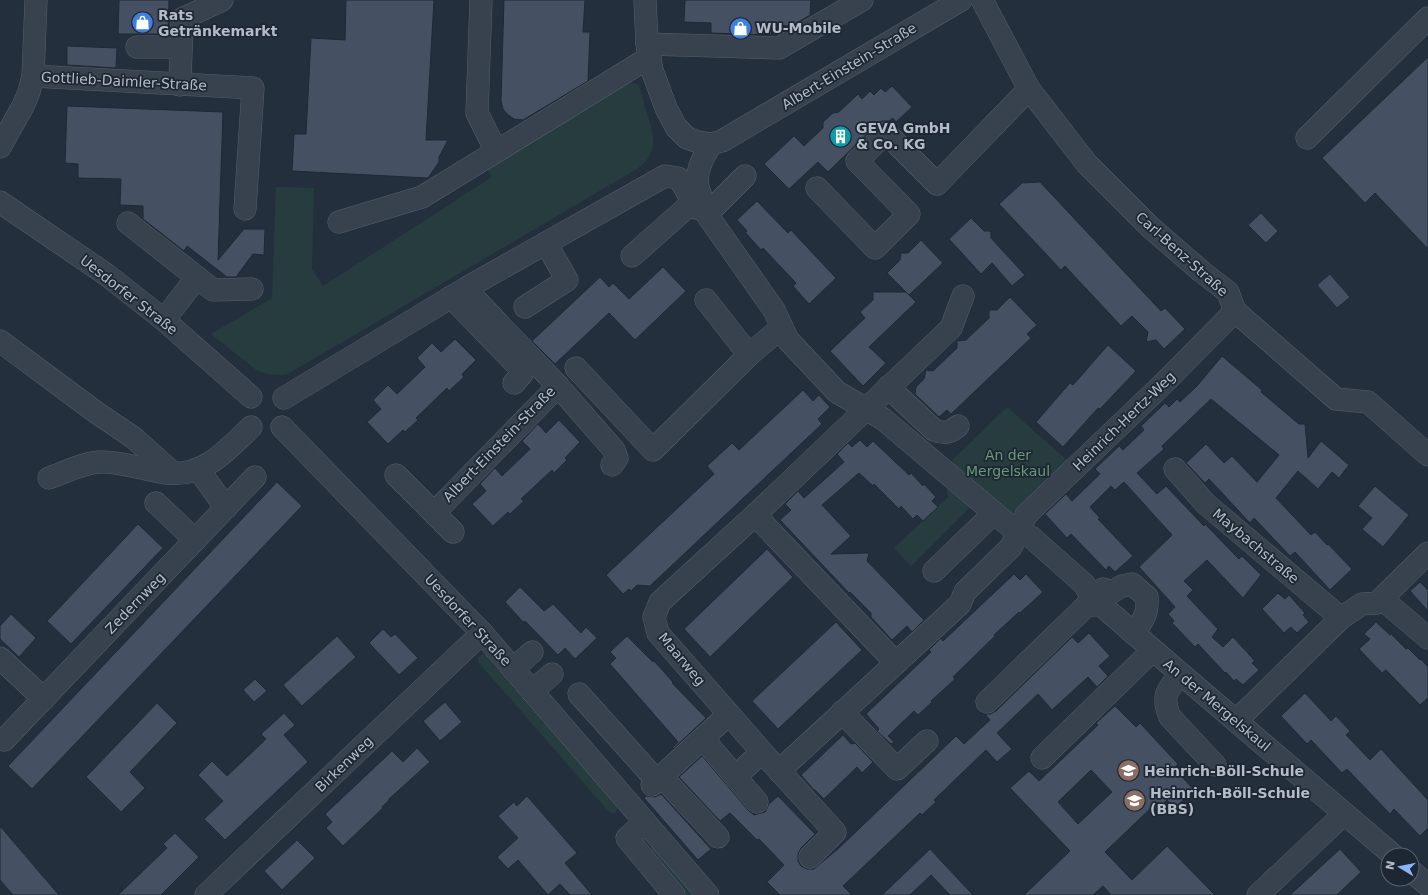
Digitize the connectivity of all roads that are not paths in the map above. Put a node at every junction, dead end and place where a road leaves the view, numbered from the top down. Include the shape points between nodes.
1 (36, 0) edge
2 (222, 0) edge
3 (481, 0) edge
4 (645, 0) edge
5 (862, 0) edge
6 (961, 0) edge
7 (982, 0) edge
8 (1428, 18) edge
9 (137, 47) dead end
10 (181, 47) junction
11 (649, 51) junction
12 (33, 76) junction
13 (180, 85) junction
14 (1029, 89) junction
15 (1307, 138) dead end
16 (711, 144) junction
17 (0, 147) edge
18 (496, 151) junction
19 (745, 176) dead end
20 (817, 188) dead end
21 (0, 202) edge
22 (246, 209) dead end
23 (701, 209) junction
24 (339, 222) dead end
25 (128, 223) dead end
26 (546, 243) junction
27 (632, 256) dead end
28 (197, 277) junction
29 (252, 288) dead end
30 (459, 292) junction
31 (963, 296) dead end
32 (706, 300) dead end
33 (525, 307) dead end
34 (1235, 311) junction
35 (164, 320) junction
36 (782, 327) junction
37 (0, 341) edge
38 (749, 356) junction
39 (576, 368) dead end
40 (514, 383) dead end
41 (558, 386) junction
42 (888, 388) junction
43 (251, 397) junction
44 (284, 398) junction
45 (866, 409) junction
46 (958, 426) dead end
47 (252, 427) junction
48 (282, 427) junction
49 (1424, 446) edge
50 (612, 465) dead end
51 (198, 469) junction
52 (1175, 469) dead end
53 (174, 473) junction
54 (396, 476) dead end
55 (255, 477) dead end
56 (49, 478) dead end
57 (156, 503) dead end
58 (226, 508) junction
59 (434, 513) junction
60 (994, 513) junction
61 (754, 515) junction
62 (453, 532) dead end
63 (1018, 533) junction
64 (195, 540) junction
65 (1428, 553) edge
66 (934, 571) dead end
67 (1095, 599) junction
68 (1382, 599) junction
69 (1341, 618) junction
70 (482, 633) junction
71 (1133, 633) junction
72 (1428, 638) edge
73 (1153, 650) junction
74 (532, 652) dead end
75 (0, 658) edge
76 (896, 663) junction
77 (513, 669) junction
78 (552, 674) dead end
79 (1181, 674) junction
80 (532, 691) junction
81 (579, 694) dead end
82 (44, 699) junction
83 (987, 702) dead end
84 (842, 712) junction
85 (729, 714) junction
86 (1236, 720) junction
87 (4, 740) dead end
88 (927, 741) dead end
89 (710, 747) dead end
90 (762, 752) junction
91 (1042, 758) dead end
92 (1215, 764) dead end
93 (779, 771) junction
94 (735, 777) junction
95 (657, 781) junction
96 (757, 802) dead end
97 (1344, 814) junction
98 (645, 822) junction
99 (718, 837) dead end
100 (1383, 847) edge
101 (810, 857) dead end
102 (1420, 878) edge
103 (1428, 885) edge
104 (206, 895) edge
105 (674, 895) edge
106 (708, 895) edge
107 (1258, 895) edge

1 - 12 street, Gottlieb-Daimler-Straße
2 - 10 street via 182,19
3 - 18 street via 477,113
4 - 11 street
5 - 11 street via 779,48
6 - 16 street, Albert-Einstein-Straße via 722,141
7 - 14 street, Carl-Benz-Straße
8 - 15 street
9 - 10 street
10 - 13 street
11 - 16 street via 652,70 676,127 687,138
11 - 18 street
12 - 13 street, Gottlieb-Daimler-Straße
12 - 17 street, Gottlieb-Daimler-Straße via 23,106
13 - 22 street, Gottlieb-Daimler-Straße via 253,88
14 - 20 street via 937,184 886,133 857,161 909,214 875,248
14 - 34 street, Carl-Benz-Straße via 1087,164 1150,227 1228,292
16 - 23 street, An der Mergelskaul via 698,169 699,190 704,201
18 - 24 street via 422,197
19 - 23 street
21 - 35 street, Uesdorfer Straße via 107,275
23 - 26 street via 678,178 665,176
23 - 27 street
23 - 36 street, An der Mergelskaul via 774,310
25 - 28 street
26 - 30 street
26 - 33 street via 567,280
28 - 29 street via 213,290
28 - 35 street
30 - 40 street via 517,365 522,374
30 - 41 street, Albert-Einstein-Straße via 476,300
30 - 44 street
31 - 42 street via 951,328
32 - 38 street
34 - 49 street, Carl-Benz-Straße via 1336,399 1368,402
34 - 63 street, Heinrich-Hertz-Weg via 1026,515
35 - 43 street, Uesdorfer Straße
36 - 38 street
36 - 45 street, An der Mergelskaul via 788,340 837,392
37 - 53 street via 134,438
38 - 39 street via 653,450
41 - 50 street via 614,450 617,458
41 - 59 street, Albert-Einstein-Straße
42 - 45 street
42 - 46 street via 934,430 948,432
43 - 44 street via 257,392 272,390
43 - 47 street via 247,403 246,415
44 - 48 street via 288,416
45 - 60 street, An der Mergelskaul via 883,419
45 - 61 street, Maarweg
47 - 48 street via 267,433
47 - 51 street via 225,453
48 - 70 street, Uesdorfer Straße
51 - 53 street
51 - 58 street
52 - 69 street, Maybachstraße via 1206,504
53 - 56 street via 101,462
54 - 59 street
55 - 58 street, Zedernweg
57 - 64 street
58 - 64 street, Zedernweg
59 - 62 street
60 - 63 street, An der Mergelskaul
60 - 66 street
61 - 76 street
61 - 85 street, Maarweg via 660,602 654,617 658,633
63 - 67 street, An der Mergelskaul via 1031,537 1084,584
63 - 76 street via 1011,548 965,592 960,604
64 - 82 street, Zedernweg
65 - 68 street
67 - 71 street, An der Mergelskaul
67 - 71 street via 1103,589 1112,592 1132,584 1140,590 1147,597 1148,609 1143,622
67 - 83 street
68 - 69 street via 1377,603 1362,604
68 - 72 street
69 - 86 street
70 - 77 street, Uesdorfer Straße
70 - 104 street, Birkenweg
71 - 73 street, An der Mergelskaul
73 - 79 street, An der Mergelskaul
73 - 91 street
74 - 77 street
75 - 82 street
76 - 84 street
77 - 80 street, Uesdorfer Straße
78 - 80 street
79 - 86 street, An der Mergelskaul
79 - 92 street via 1167,690 1166,708 1170,717
80 - 98 street, Uesdorfer Straße
81 - 95 street
82 - 87 street, Zedernweg
84 - 88 street via 897,769
84 - 93 street
85 - 90 street, Maarweg
85 - 95 street
86 - 97 street, An der Mergelskaul
89 - 94 street
90 - 93 street, Maarweg
90 - 94 street
93 - 101 street, Maarweg via 835,832
94 - 96 street
95 - 99 street
97 - 100 street, An der Mergelskaul
97 - 107 street
98 - 105 street via 627,838
98 - 106 street, Uesdorfer Straße
102 - 103 street

